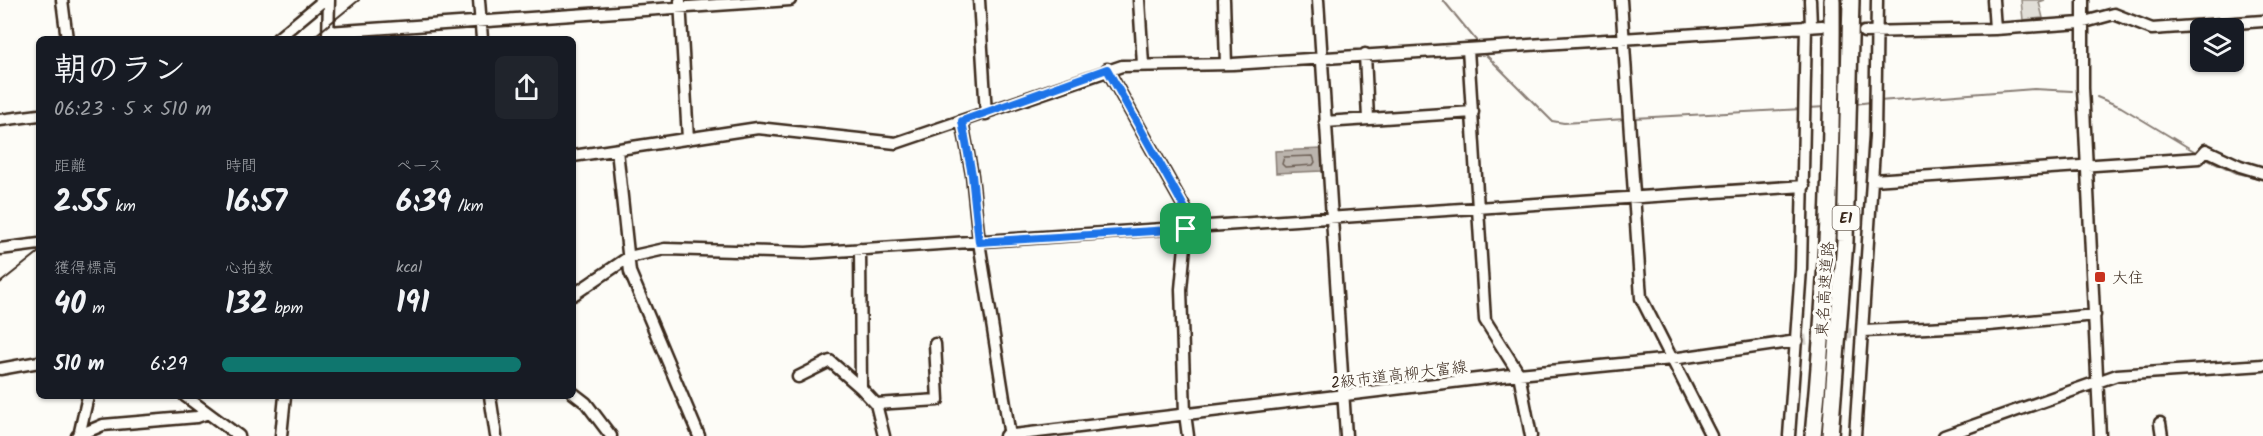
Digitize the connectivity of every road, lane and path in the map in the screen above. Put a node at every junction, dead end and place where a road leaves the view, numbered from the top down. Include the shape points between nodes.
1 (62, 0) edge
2 (324, 0) edge
3 (328, 0) edge
4 (479, 0) edge
5 (789, 0) edge
6 (979, 0) edge
7 (1139, 0) edge
8 (1224, 0) edge
9 (1318, 0) edge
10 (1621, 0) edge
11 (1810, 0) edge
12 (1832, 0) edge
13 (1851, 0) edge
14 (1877, 0) edge
15 (1993, 0) edge
16 (2083, 0) edge
17 (680, 4) edge
18 (481, 21) junction
19 (2263, 21) edge
20 (2081, 23) junction
21 (1813, 26) junction
22 (1995, 29) junction
23 (1864, 32) dead end
24 (1877, 34) junction
25 (328, 35) edge
26 (67, 36) edge
27 (281, 36) edge
28 (482, 36) edge
29 (1624, 38) junction
30 (1468, 49) junction
31 (1365, 54) junction
32 (1321, 57) junction
33 (1143, 64) junction
34 (1226, 64) junction
35 (1107, 69) junction
36 (1473, 112) junction
37 (986, 114) junction
38 (36, 115) edge
39 (1368, 119) junction
40 (0, 120) edge
41 (962, 121) junction
42 (1326, 122) junction
43 (688, 139) junction
44 (617, 150) junction
45 (576, 156) edge
46 (2088, 167) junction
47 (2263, 173) edge
48 (1873, 180) junction
49 (1804, 186) junction
50 (1634, 197) junction
51 (1479, 207) junction
52 (1331, 218) junction
53 (1186, 229) junction
54 (979, 242) junction
55 (36, 244) edge
56 (0, 249) edge
57 (860, 249) junction
58 (629, 257) junction
59 (576, 293) edge
60 (2095, 315) junction
61 (1864, 331) junction
62 (1797, 341) junction
63 (935, 344) dead end
64 (1672, 359) junction
65 (36, 363) edge
66 (2263, 365) edge
67 (0, 369) edge
68 (1519, 374) junction
69 (798, 377) dead end
70 (2097, 380) junction
71 (861, 388) junction
72 (576, 396) edge
73 (1344, 397) junction
74 (87, 399) edge
75 (189, 399) edge
76 (285, 399) edge
77 (490, 399) edge
78 (876, 404) junction
79 (208, 413) junction
80 (1185, 414) junction
81 (2160, 423) dead end
82 (79, 436) edge
83 (239, 436) edge
84 (281, 436) edge
85 (496, 436) edge
86 (611, 436) edge
87 (699, 436) edge
88 (884, 436) edge
89 (1008, 436) edge
90 (1188, 436) edge
91 (1346, 436) edge
92 (1531, 436) edge
93 (1711, 436) edge
94 (1789, 436) edge
95 (1813, 436) edge
96 (1830, 436) edge
97 (1855, 436) edge
98 (1944, 436) edge
99 (2100, 436) edge
100 (2162, 436) edge

1 - 26 street
2 - 27 street
3 - 25 street
4 - 18 street
5 - 17 street
6 - 37 street
7 - 33 street
8 - 34 street
9 - 32 street
10 - 29 street
11 - 21 street
12 - 95 highway, 東名高速道路 / E1 via 1831,160
13 - 96 highway, 東名高速道路 / E1 via 1845,241
14 - 24 street
15 - 22 street
16 - 20 street
17 - 18 street
17 - 43 street
18 - 25 street
18 - 28 street
19 - 20 street via 2151,29 2114,14
20 - 22 street
20 - 46 street
21 - 29 street
21 - 49 street
22 - 24 street
23 - 24 street
24 - 48 street
29 - 30 street
29 - 50 street
30 - 31 street
30 - 36 street
31 - 32 street
31 - 39 street
32 - 34 street
32 - 42 street
33 - 34 street
33 - 35 street
35 - 37 street
35 - 53 street via 1188,214
36 - 39 street
36 - 51 street
37 - 41 street
38 - 40 street
39 - 42 street
41 - 43 street via 896,143 758,128
41 - 54 street
42 - 52 street
43 - 44 street
44 - 45 street
44 - 58 street
46 - 47 street via 2202,154
46 - 48 street
46 - 60 street
48 - 61 street
49 - 50 street
49 - 62 street
50 - 51 street
50 - 64 street via 1641,298
51 - 52 street
51 - 68 street via 1485,320
52 - 53 street
52 - 73 street
53 - 54 street
53 - 80 street via 1181,289
54 - 57 street
54 - 89 street
55 - 56 street
57 - 58 street via 806,253 665,249
57 - 71 street
58 - 59 street
58 - 87 street via 630,272
60 - 61 street via 1989,326
60 - 70 street
61 - 97 street
62 - 64 street, 2級市道高柳大富線
62 - 94 street
63 - 78 street via 938,400
64 - 68 street, 2級市道高柳大富線
64 - 93 street
65 - 67 street
66 - 70 street via 2117,375
68 - 73 street, 2級市道高柳大富線
68 - 92 street
69 - 71 street via 830,361
70 - 98 street
70 - 99 street
71 - 78 street
72 - 86 street
73 - 80 street, 2級市道高柳大富線
73 - 91 street
74 - 82 street
75 - 79 street
76 - 84 street
77 - 85 street
78 - 88 street
79 - 82 street via 103,425
79 - 83 street
80 - 89 street, 2級市道高柳大富線
80 - 90 street
81 - 100 street

